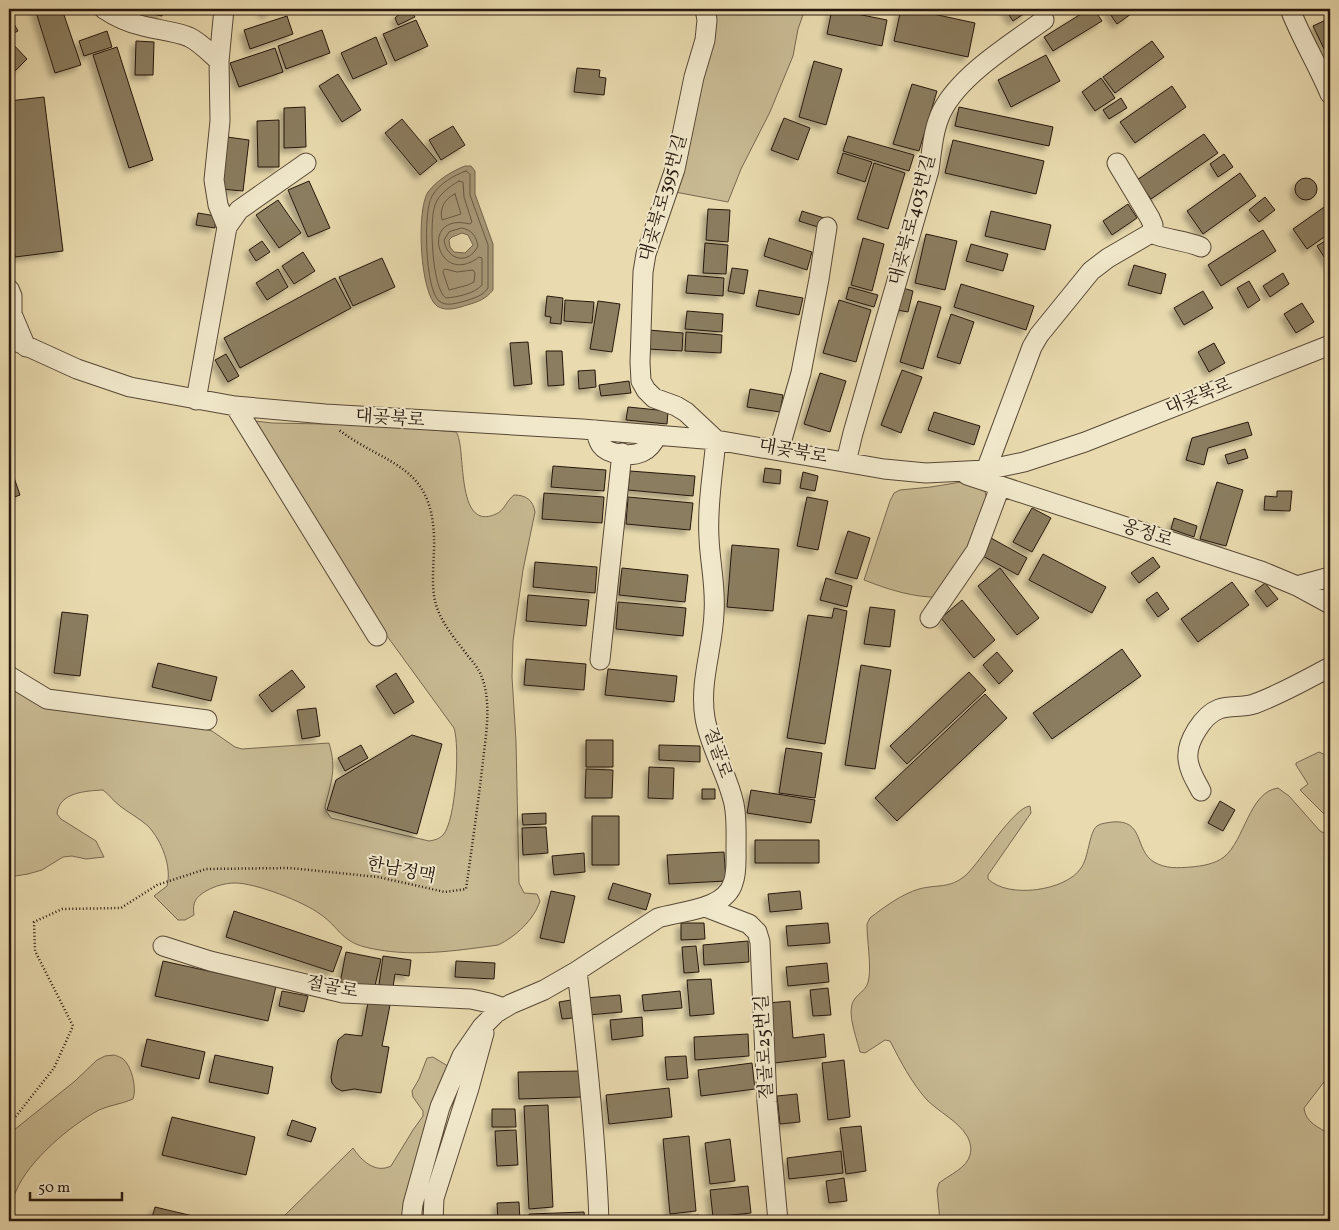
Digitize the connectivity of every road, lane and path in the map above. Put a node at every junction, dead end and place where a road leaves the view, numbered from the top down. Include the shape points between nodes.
1 (104, 9) edge
2 (224, 9) edge
3 (705, 9) edge
4 (1290, 9) edge
5 (1044, 20) dead end
6 (219, 61) junction
7 (1330, 94) edge
8 (306, 163) dead end
9 (1117, 163) dead end
10 (227, 227) junction
11 (827, 227) dead end
12 (1151, 233) junction
13 (1201, 247) dead end
14 (9, 289) edge
15 (10, 314) edge
16 (14, 342) edge
17 (1330, 345) edge
18 (196, 400) junction
19 (234, 406) junction
20 (325, 414) junction
21 (595, 430) junction
22 (658, 435) junction
23 (716, 440) junction
24 (779, 450) junction
25 (622, 453) junction
26 (846, 462) junction
27 (986, 470) junction
28 (961, 472) junction
29 (1000, 487) junction
30 (1330, 576) edge
31 (1297, 586) junction
32 (1330, 604) edge
33 (930, 618) dead end
34 (377, 636) dead end
35 (600, 660) dead end
36 (1330, 667) edge
37 (9, 676) edge
38 (207, 720) dead end
39 (1201, 792) dead end
40 (705, 907) junction
41 (163, 946) dead end
42 (577, 971) junction
43 (504, 1008) junction
44 (487, 1022) junction
45 (9, 1125) edge
46 (411, 1221) edge
47 (433, 1221) edge
48 (599, 1221) edge
49 (778, 1221) edge

1 - 6 street via 141,26 190,37
2 - 6 street
3 - 23 street, 대곶북로395번길 via 704,40 675,168 646,254 640,362 641,381 646,390 654,398 686,412
4 - 7 street
5 - 26 street, 대곶북로403번길 via 982,66 952,95 942,112 929,170
6 - 10 street via 220,121 214,180 218,204
8 - 10 street via 239,210
9 - 12 street via 1150,218
10 - 18 street
11 - 24 street via 801,373
12 - 13 street
12 - 27 street via 1091,271 1039,335
14 - 15 street, 대곶북로 via 12,296
15 - 16 street, 대곶북로
16 - 18 street, 대곶북로 via 78,370 130,387
17 - 27 street, 대곶북로 via 1085,442 1024,462
18 - 19 street, 대곶북로
19 - 20 street, 대곶북로
19 - 34 street
20 - 21 street, 대곶북로
20 - 45 path, 한남정맥 via 338,430 410,474 423,491 432,520 436,603 447,628 481,675 486,730 466,889 445,892 378,877 290,868 206,869 157,885 121,908 62,909 34,922 34,951 73,1026 54,1068
21 - 22 street, 대곶북로
21 - 25 street via 604,448
22 - 23 street, 대곶북로
22 - 25 street via 642,452
23 - 24 street, 대곶북로
23 - 40 street, 절골로 via 708,518 714,614 703,681 705,718 734,804 736,870 733,885 724,897
24 - 26 street, 대곶북로
25 - 35 street
26 - 28 street, 대곶북로 via 926,473
27 - 28 street, 대곶북로
28 - 29 street, 옹정로
29 - 31 street, 옹정로 via 1261,571
29 - 33 street via 976,550
30 - 31 street
31 - 32 street, 옹정로
36 - 39 street via 1251,705 1221,708 1208,716 1188,751 1189,766
37 - 38 street via 47,698
40 - 42 street, 절골로 via 658,918
40 - 49 street, 절골로25번길 via 749,924 758,932 767,1102
41 - 43 street, 절골로 via 210,961 343,993 471,999
42 - 43 street, 절골로
42 - 48 street via 593,1116
43 - 44 street, 절골로
44 - 46 street, 절골로 via 462,1056 440,1107
44 - 47 street via 434,1198

